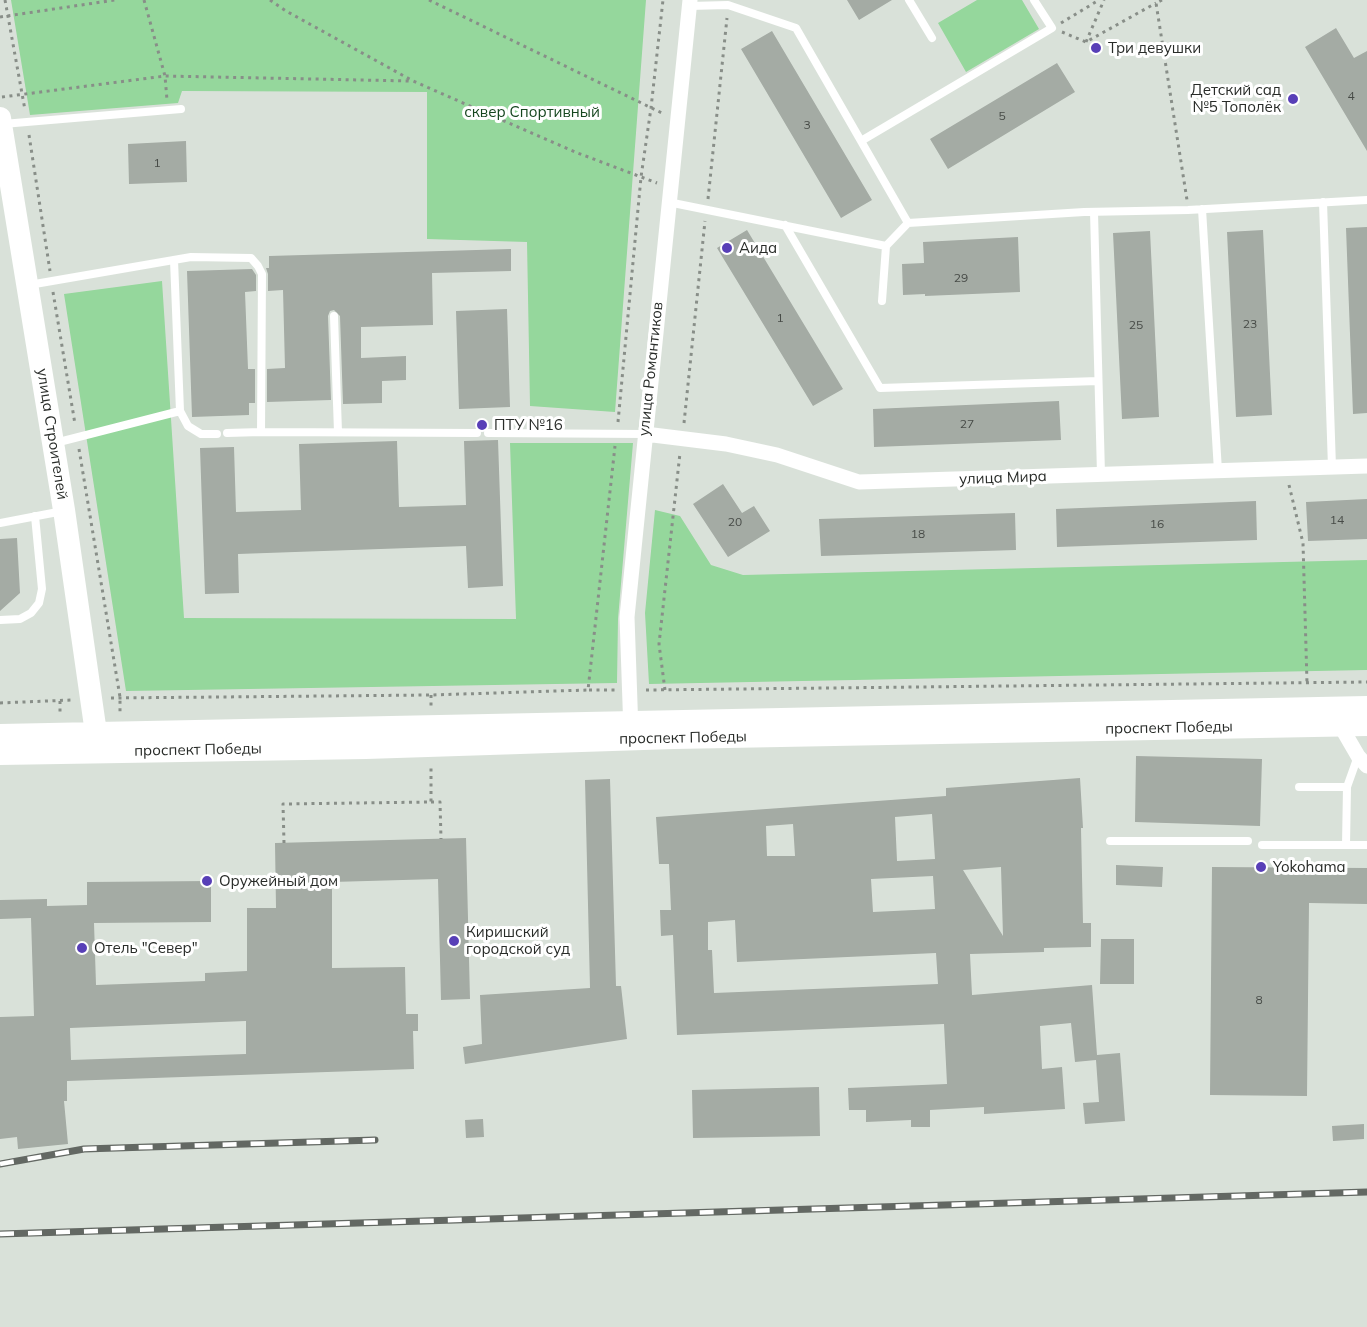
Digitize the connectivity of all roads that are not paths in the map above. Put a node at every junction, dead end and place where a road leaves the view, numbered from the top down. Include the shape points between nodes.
1 (909, 0) edge
2 (1035, 0) edge
3 (689, 3) edge
4 (932, 38) dead end
5 (181, 109) dead end
6 (1, 121) edge
7 (861, 141) junction
8 (669, 195) junction
9 (1367, 200) edge
10 (1323, 202) junction
11 (1203, 209) junction
12 (1094, 212) junction
13 (908, 223) junction
14 (785, 225) junction
15 (886, 246) junction
16 (174, 260) junction
17 (27, 285) junction
18 (882, 301) dead end
19 (334, 316) dead end
20 (1098, 381) junction
21 (180, 411) junction
22 (261, 432) junction
23 (338, 432) junction
24 (227, 433) dead end
25 (477, 433) dead end
26 (488, 433) dead end
27 (218, 434) dead end
28 (645, 434) junction
29 (53, 443) junction
30 (1367, 466) edge
31 (1332, 467) junction
32 (1218, 471) junction
33 (1101, 475) junction
34 (64, 510) junction
35 (35, 516) junction
36 (0, 524) edge
37 (0, 620) edge
38 (1367, 707) edge
39 (1341, 716) junction
40 (1367, 725) edge
41 (631, 731) junction
42 (0, 735) edge
43 (97, 742) junction
44 (0, 754) edge
45 (1363, 761) edge
46 (1299, 787) dead end
47 (1347, 787) junction
48 (1110, 841) dead end
49 (1248, 841) dead end
50 (1367, 844) edge
51 (1262, 845) dead end
52 (1346, 845) junction

1 - 4 lane
2 - 7 lane via 1052,28
3 - 7 lane via 728,5 796,28
3 - 8 street, улица Романтиков
5 - 6 lane
6 - 17 main road, улица Строителей
7 - 13 lane
8 - 14 lane via 707,209
8 - 28 street, улица Романтиков
9 - 10 lane
10 - 11 lane
10 - 31 lane
11 - 12 lane
11 - 32 lane
12 - 13 lane
12 - 20 lane
13 - 15 lane
14 - 15 lane
14 - 20 lane via 879,388
15 - 18 lane
16 - 17 lane
16 - 21 lane
16 - 22 lane via 251,258 258,266 262,274
17 - 29 main road, улица Строителей
19 - 23 lane
20 - 33 lane
21 - 27 lane via 188,426 201,434
21 - 29 lane
22 - 23 lane
22 - 24 lane
23 - 25 lane
26 - 28 lane
28 - 33 street, улица Мира via 726,444 859,483
28 - 41 street, улица Романтиков via 627,617
29 - 34 main road, улица Строителей
30 - 31 street, улица Мира
31 - 32 street, улица Мира
32 - 33 street, улица Мира
34 - 35 lane
34 - 43 main road, улица Строителей
35 - 36 lane
35 - 37 lane via 42,589 39,603 20,619
38 - 39 main road, проспект Победы
39 - 40 main road, проспект Победы
39 - 41 main road, проспект Победы
39 - 45 street
41 - 43 main road, проспект Победы via 366,748
41 - 43 main road, проспект Победы via 121,732
42 - 43 main road, проспект Победы
43 - 44 main road, проспект Победы
45 - 47 lane
46 - 47 lane
47 - 52 lane
48 - 49 lane
50 - 52 lane
51 - 52 lane

